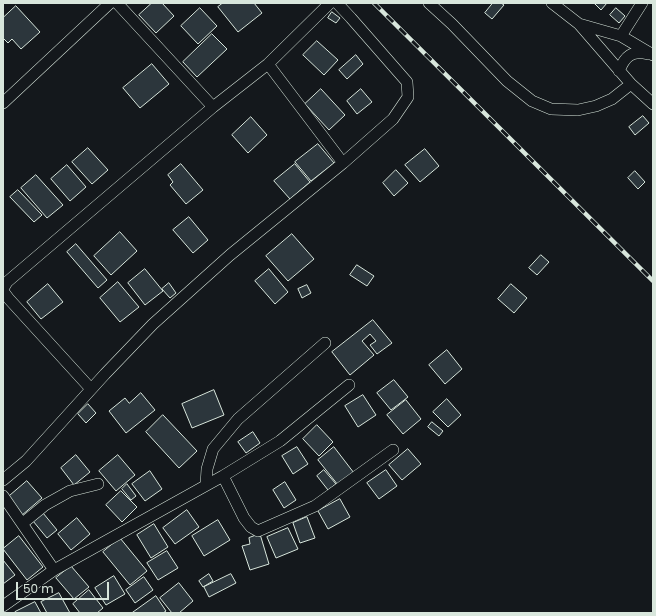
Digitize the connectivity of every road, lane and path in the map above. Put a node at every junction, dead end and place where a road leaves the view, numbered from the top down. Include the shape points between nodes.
1 (110, 3) edge
2 (117, 3) edge
3 (330, 3) edge
4 (337, 3) edge
5 (429, 3) edge
6 (552, 3) edge
7 (642, 3) edge
8 (579, 24) junction
9 (621, 36) junction
10 (653, 55) edge
11 (268, 64) junction
12 (619, 71) junction
13 (631, 84) junction
14 (3, 103) edge
15 (653, 104) edge
16 (213, 107) junction
17 (343, 163) junction
18 (3, 290) edge
19 (325, 343) dead end
20 (349, 385) dead end
21 (91, 389) junction
22 (392, 450) dead end
23 (223, 476) junction
24 (3, 480) edge
25 (98, 484) dead end
26 (206, 485) junction
27 (3, 496) edge
28 (22, 523) junction
29 (54, 570) junction
30 (3, 606) edge

1 - 14 street
2 - 16 street
3 - 11 street
4 - 17 street via 407,82 408,97 393,119
5 - 13 street via 507,81 532,101 550,109 578,110 596,106 612,99
6 - 8 street
7 - 9 street
8 - 9 street
8 - 12 street
9 - 10 street
10 - 12 street via 638,51 631,54 622,63
11 - 16 street
11 - 17 street
12 - 13 street
13 - 15 street
16 - 18 street via 7,282
17 - 21 street via 230,255 153,324
18 - 21 street
19 - 26 street via 238,419 213,449 207,469
20 - 23 street via 280,441
21 - 24 street via 26,461
22 - 23 street via 315,506 258,531 244,518
23 - 26 street
25 - 28 street via 70,491 45,505
26 - 29 street
27 - 28 street
28 - 29 street
29 - 30 street

